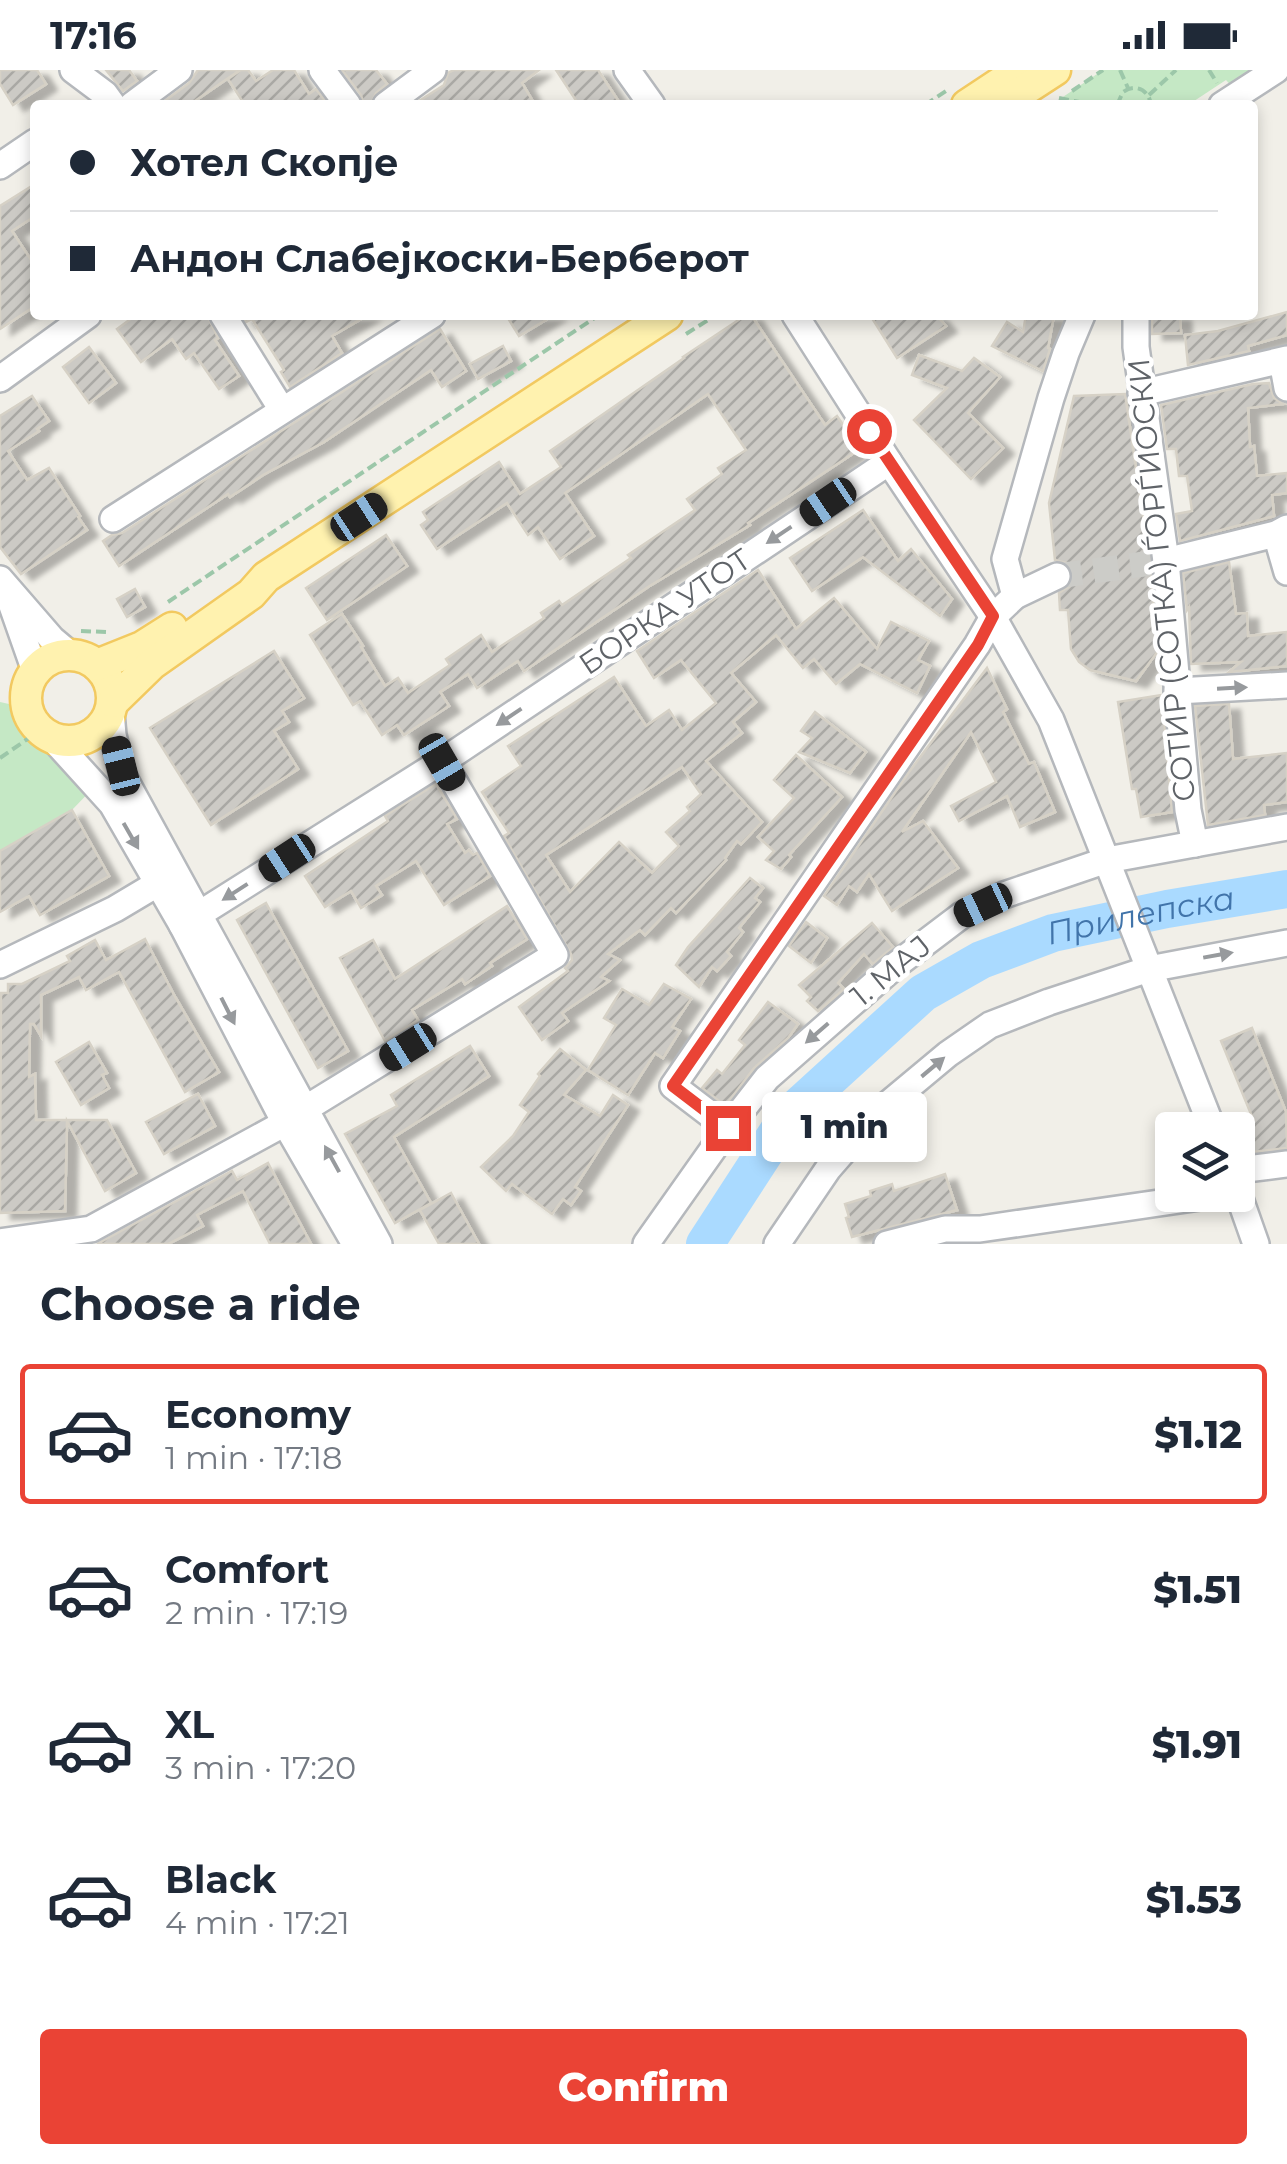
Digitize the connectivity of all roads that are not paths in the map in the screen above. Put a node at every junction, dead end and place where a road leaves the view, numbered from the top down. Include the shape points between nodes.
1 (74, 70) edge
2 (178, 70) edge
3 (322, 70) edge
4 (433, 70) edge
5 (627, 70) edge
6 (1019, 70) edge
7 (1276, 70) edge
8 (1056, 86) edge
9 (101, 100) edge
10 (139, 100) edge
11 (344, 100) edge
12 (393, 100) edge
13 (648, 100) edge
14 (974, 100) edge
15 (1015, 100) edge
16 (1230, 100) edge
17 (30, 145) edge
18 (0, 166) edge
19 (81, 320) edge
20 (225, 320) edge
21 (424, 320) edge
22 (659, 320) edge
23 (798, 320) edge
24 (1080, 320) edge
25 (1136, 320) edge
26 (1285, 360) edge
27 (0, 379) edge
28 (1287, 388) edge
29 (1141, 393) junction
30 (282, 410) junction
31 (889, 462) junction
32 (112, 519) dead end
33 (1281, 531) edge
34 (1166, 560) junction
35 (1287, 572) edge
36 (1057, 576) tunnel mouth
37 (266, 577) junction
38 (2, 583) edge
39 (1015, 596) junction
40 (993, 616) junction
41 (80, 650) junction
42 (1287, 684) edge
43 (1176, 690) junction
44 (26, 701) edge
45 (112, 707) junction
46 (442, 762) junction
47 (1287, 828) edge
48 (1194, 844) junction
49 (1107, 860) junction
50 (167, 878) junction
51 (191, 920) junction
52 (1287, 943) edge
53 (0, 964) edge
54 (1150, 969) junction
55 (1206, 1112) edge
56 (295, 1116) junction
57 (728, 1128) junction
58 (1287, 1164) edge
59 (1255, 1168) edge
60 (1155, 1205) edge
61 (1245, 1212) edge
62 (983, 1236) edge
63 (0, 1242) edge
64 (355, 1244) edge
65 (379, 1244) edge
66 (646, 1244) edge
67 (777, 1244) edge
68 (887, 1244) edge
69 (1256, 1244) edge

1 - 9 street
2 - 10 street
3 - 11 street
4 - 12 street
5 - 13 street
6 - 14 main road
7 - 16 street
8 - 15 main road
17 - 18 street
19 - 27 street
20 - 30 street
21 - 30 street
22 - 37 main road
23 - 31 street
24 - 39 street via 1005,559
25 - 29 street, СОТИР (СОТКА) ЃОРЃИОСКИ
26 - 28 street
26 - 29 street
29 - 34 street, СОТИР (СОТКА) ЃОРЃИОСКИ
30 - 32 street
31 - 40 street
31 -> 46 street, БОРКА УТОТ
33 - 34 street
33 - 35 street
34 - 43 street, СОТИР (СОТКА) ЃОРЃИОСКИ
36 - 39 street
37 - 41 main road via 243,584 142,647
37 - 45 main road via 152,664
38 - 41 street via 52,639
38 - 44 street
39 - 40 street
40 - 49 street via 1051,720
40 - 57 street via 673,1086
41 - 44 main road via 52,658
41 - 45 main road via 106,675
43 -> 42 street
43 - 48 street, СОТИР (СОТКА) ЃОРЃИОСКИ
44 - 45 main road via 67,742 94,734
44 -> 50 street
45 - 50 street via 123,776
46 -> 51 street, БОРКА УТОТ
46 - 56 street via 555,955
47 - 48 street, 1. МАЈ
48 - 49 street, 1. МАЈ
49 - 54 street
49 -> 57 street, 1. МАЈ via 962,915 767,1078
50 - 51 street
50 - 53 street
51 - 56 street
54 -> 52 street
54 - 55 street
67 -> 54 street via 876,1114 948,1054 990,1025
56 - 63 street via 91,1229
56 - 64 street
65 -> 56 street
57 - 66 street, 1. МАЈ
58 - 59 street
60 - 62 street
61 - 69 street
62 - 68 street via 945,1229

